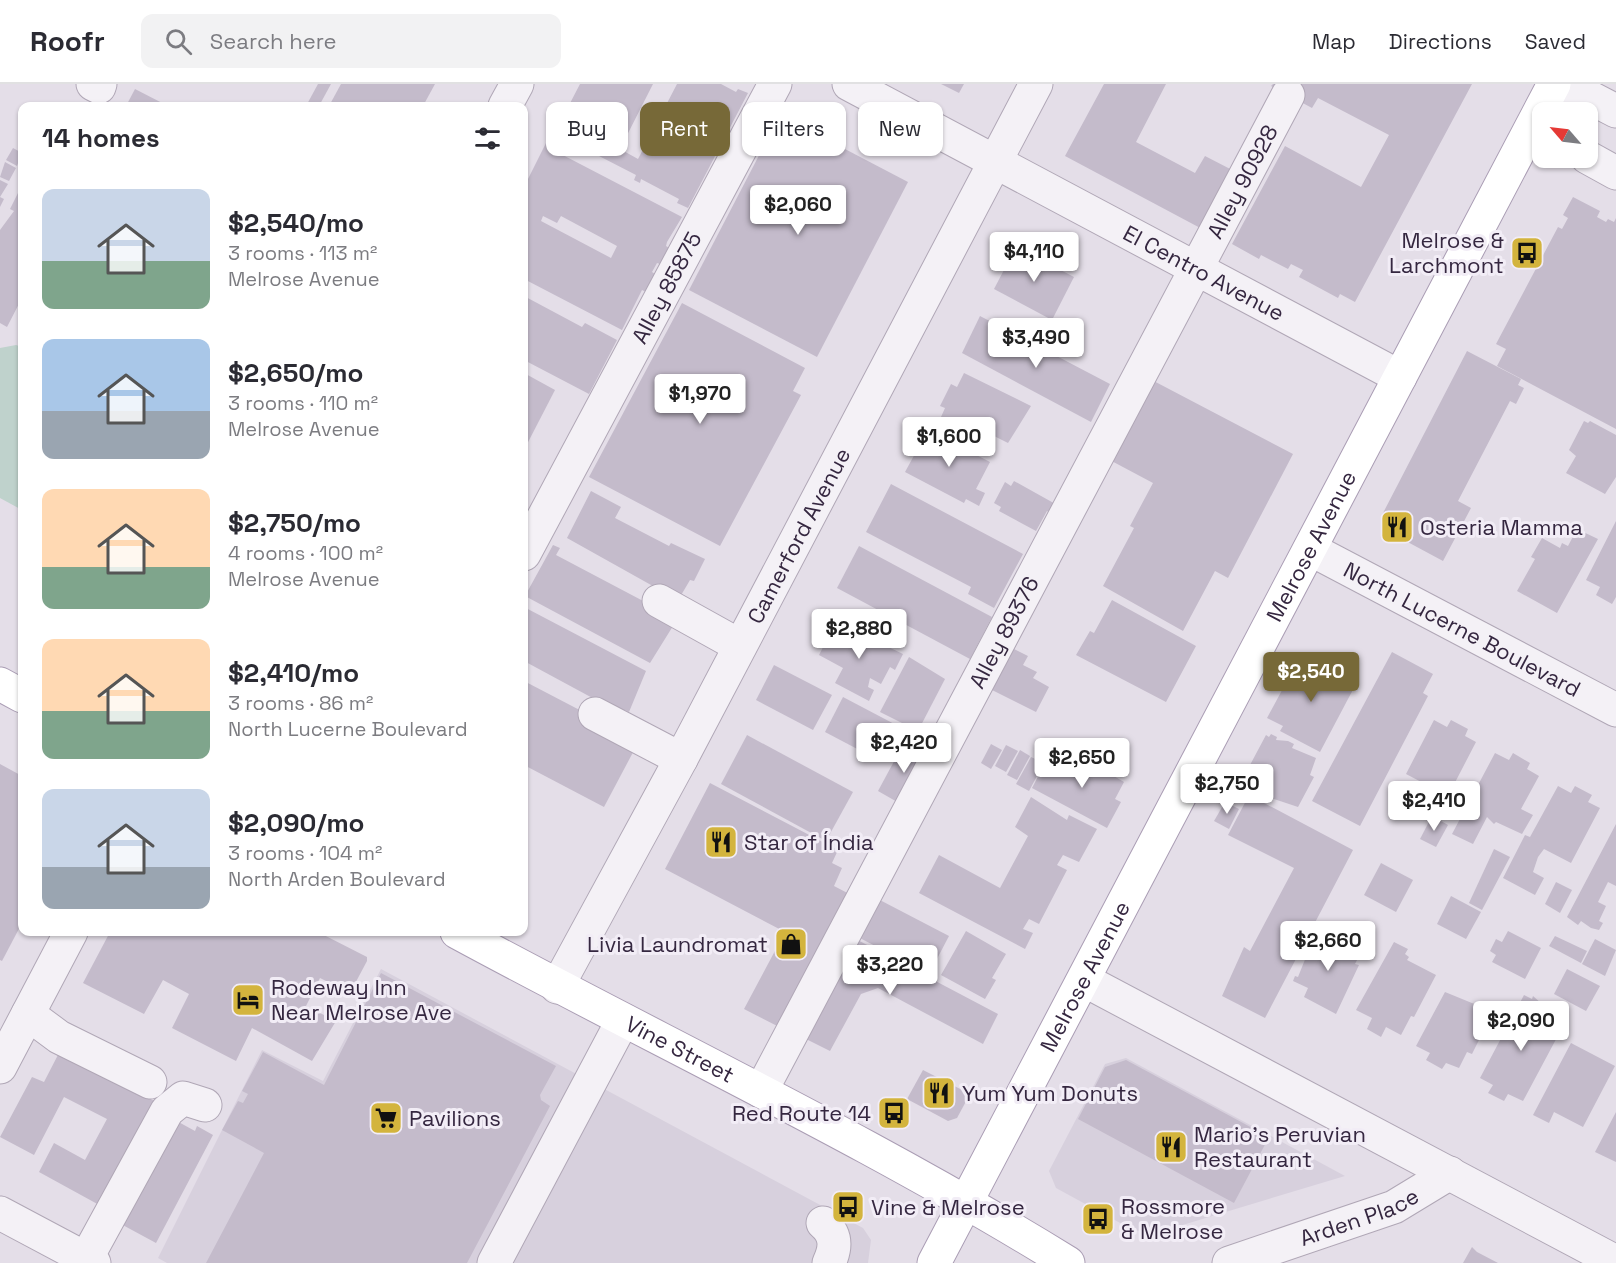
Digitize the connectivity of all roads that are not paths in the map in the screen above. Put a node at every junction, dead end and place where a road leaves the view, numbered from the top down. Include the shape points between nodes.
1 (93, 84) edge
2 (100, 84) edge
3 (517, 84) edge
4 (774, 84) edge
5 (849, 84) edge
6 (1036, 84) edge
7 (1554, 84) edge
8 (1564, 84) edge
9 (1288, 95) dead end
10 (507, 102) edge
11 (1547, 102) edge
12 (1616, 111) edge
13 (1532, 138) edge
14 (995, 161) junction
15 (1598, 163) edge
16 (1616, 172) edge
17 (1196, 268) junction
18 (1400, 377) junction
19 (528, 546) edge
20 (1310, 549) junction
21 (659, 601) dead end
22 (740, 646) junction
23 (0, 684) edge
24 (18, 694) edge
25 (1616, 710) edge
26 (595, 714) dead end
27 (681, 759) junction
28 (69, 936) edge
29 (464, 936) edge
30 (1084, 980) junction
31 (557, 987) junction
32 (27, 1014) junction
33 (623, 1020) junction
34 (0, 1067) edge
35 (150, 1082) dead end
36 (761, 1091) junction
37 (205, 1105) dead end
38 (1450, 1173) junction
39 (966, 1203) junction
40 (0, 1213) edge
41 (824, 1223) dead end
42 (1047, 1258) edge
43 (90, 1261) edge
44 (1616, 1262) edge
45 (494, 1263) edge
46 (829, 1263) edge
47 (934, 1263) edge
48 (1229, 1263) edge

1 - 2 street
3 - 10 street
4 - 19 street, Alley 85875
5 - 14 street, El Centro Avenue
6 - 14 street, Camerford Avenue
7 - 11 main road, Melrose Avenue
8 - 12 street
9 - 17 street, Alley 90928
13 - 18 main road, Melrose Avenue
14 - 17 street, El Centro Avenue
14 - 22 street, Camerford Avenue
15 - 16 street
17 - 18 street, El Centro Avenue
17 - 36 street, Alley 89376
18 - 20 main road, Melrose Avenue
20 - 25 street, North Lucerne Boulevard
20 - 30 main road, Melrose Avenue
21 - 22 street
22 - 27 street, Camerford Avenue
23 - 24 main road
26 - 27 street
27 - 31 street, Camerford Avenue
28 - 32 street
29 - 31 main road, Vine Street
30 - 38 street
30 - 39 main road, Melrose Avenue
31 - 33 main road, Vine Street
32 - 34 street
32 - 35 street via 59,1037
33 - 36 main road, Vine Street
33 - 45 street via 592,1101 522,1229
36 - 39 main road, Vine Street
37 - 43 street via 183,1098 167,1111
38 - 44 street
38 - 48 street, Arden Place via 1394,1208
39 - 42 main road, Vine Street
39 - 47 main road, Melrose Avenue
40 - 43 street
41 - 46 street via 832,1230 835,1246

